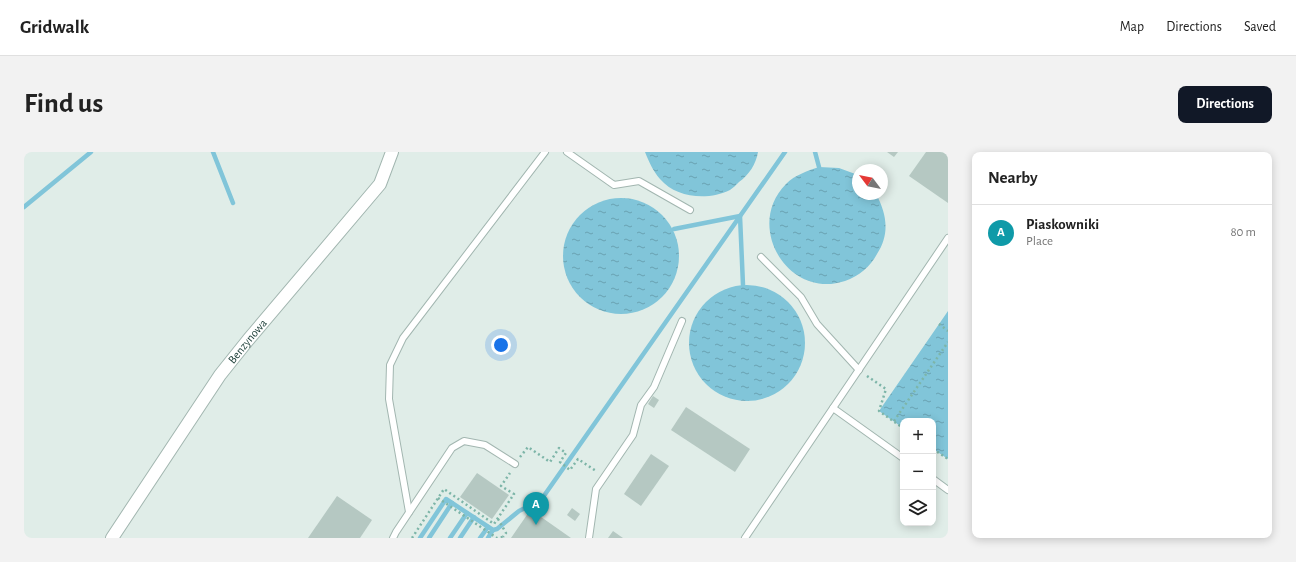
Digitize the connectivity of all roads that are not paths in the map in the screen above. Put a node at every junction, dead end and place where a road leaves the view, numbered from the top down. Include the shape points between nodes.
1 (392, 152) edge
2 (546, 152) edge
3 (567, 152) edge
4 (690, 210) dead end
5 (948, 238) edge
6 (761, 257) dead end
7 (682, 321) dead end
8 (859, 370) junction
9 (833, 408) junction
10 (900, 456) edge
11 (515, 464) road end
12 (936, 481) edge
13 (948, 490) edge
14 (409, 512) junction
15 (112, 538) edge
16 (393, 538) edge
17 (589, 538) edge
18 (745, 538) edge

1 - 15 street, Benzynowa via 380,184 220,375
2 - 14 lane via 403,338 390,365 389,398
3 - 4 lane via 614,185 639,182
5 - 8 lane
6 - 8 lane via 801,297 817,324
7 - 17 lane via 654,387 641,405 633,435 596,489
8 - 9 lane
9 - 10 lane
9 - 18 lane
11 - 14 lane via 485,444 464,441 452,448
12 - 13 lane
14 - 16 lane

